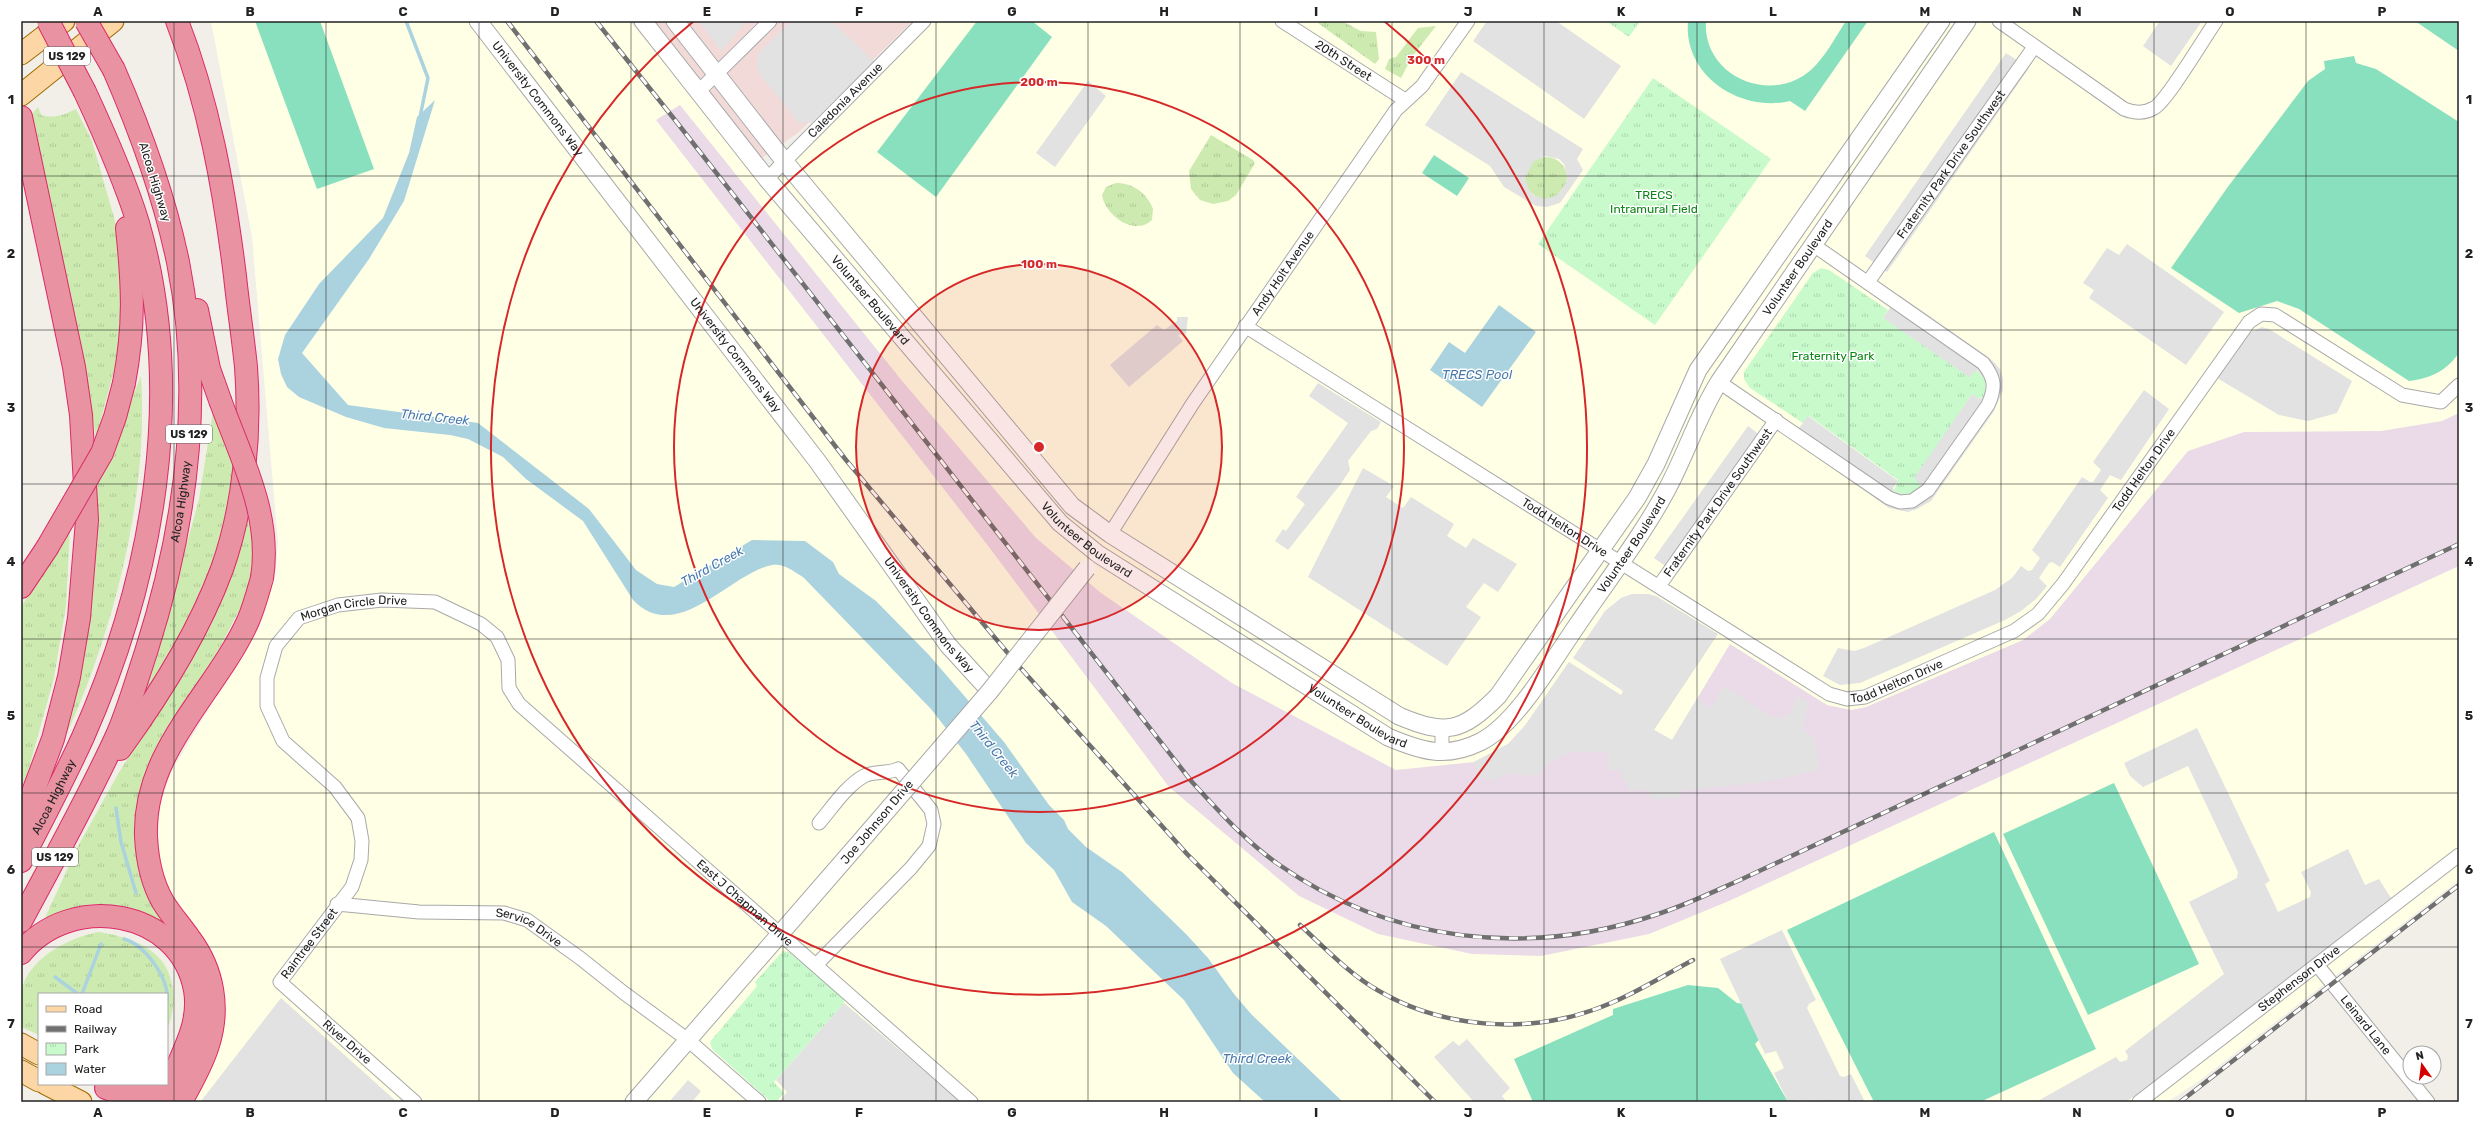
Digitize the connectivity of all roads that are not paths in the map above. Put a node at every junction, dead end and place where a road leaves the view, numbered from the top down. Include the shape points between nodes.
1 (48, 21) edge
2 (64, 21) edge
3 (86, 21) edge
4 (112, 21) edge
5 (177, 21) edge
6 (478, 21) edge
7 (644, 21) edge
8 (675, 21) edge
9 (770, 21) edge
10 (924, 21) edge
11 (1282, 21) edge
12 (1468, 21) edge
13 (1941, 21) edge
14 (1967, 21) edge
15 (1999, 21) edge
16 (2216, 21) edge
17 (2034, 46) junction
18 (21, 54) edge
19 (717, 74) junction
20 (699, 91) junction
21 (21, 95) edge
22 (1405, 100) junction
23 (21, 117) edge
24 (785, 162) junction
25 (116, 164) junction
26 (767, 179) junction
27 (21, 192) edge
28 (165, 210) junction
29 (1812, 244) junction
30 (56, 282) junction
31 (1868, 282) junction
32 (1245, 326) junction
33 (1719, 382) junction
34 (2459, 385) edge
35 (1776, 420) junction
36 (1110, 534) junction
37 (1600, 551) junction
38 (1098, 554) junction
39 (1620, 563) junction
40 (1659, 586) junction
41 (21, 587) edge
42 (990, 691) junction
43 (519, 704) joint
44 (1442, 729) junction
45 (1442, 753) junction
46 (89, 793) junction
47 (819, 823) dead end
48 (21, 824) edge
49 (2459, 855) edge
50 (21, 861) edge
51 (337, 904) junction
52 (21, 921) edge
53 (778, 934) junction
54 (21, 952) edge
55 (816, 966) junction
56 (2318, 966) junction
57 (280, 982) joint
58 (688, 1040) junction
59 (21, 1044) edge
60 (38, 1053) edge
61 (21, 1071) edge
62 (38, 1080) edge
63 (168, 1080) edge
64 (48, 1085) edge
65 (162, 1085) edge
66 (167, 1085) edge
67 (109, 1091) edge
68 (81, 1102) edge
69 (165, 1102) edge
70 (181, 1102) edge
71 (415, 1102) edge
72 (634, 1102) edge
73 (759, 1102) edge
74 (971, 1102) edge
75 (2139, 1102) edge
76 (2428, 1102) edge

1 - 25 highway, Alcoa Highway / US 129, bridge via 85,92
2 - 18 main road
3 - 28 highway, Alcoa Highway / US 129, bridge via 114,70 134,115
4 - 21 main road
5 - 46 highway via 200,83 214,142 229,231 246,368 244,461 232,533 206,609 182,655
6 - 42 street, University Commons Way via 818,462 948,646
7 - 20 street, Volunteer Boulevard
8 - 19 street, Volunteer Boulevard
9 - 19 street
10 - 24 street, Caledonia Avenue
11 - 22 street, 20th Street
12 - 22 street, Andy Holt Avenue via 1422,86
13 - 37 street, Volunteer Boulevard via 1698,370 1656,464 1637,498
14 - 29 street, Volunteer Boulevard
15 - 17 street
16 - 17 street via 2161,102 2146,112 2124,109
17 - 31 street, Fraternity Park Drive Southwest
19 - 20 street
19 - 24 street, Volunteer Boulevard
20 - 26 street, Volunteer Boulevard
22 - 32 street, Andy Holt Avenue
23 - 30 highway
24 - 26 street, Caledonia Avenue
24 - 36 street, Volunteer Boulevard via 1072,506
25 - 41 highway, bridge via 126,224 134,305 124,383 102,453 47,548
25 - 50 highway, Alcoa Highway / US 129 via 138,223 149,271 157,329 160,427 154,488 144,549 109,671 82,738
26 - 38 street, Volunteer Boulevard via 1060,523
27 - 30 highway
28 - 46 highway, Alcoa Highway / US 129 via 178,261 188,340 189,429 185,477 179,520 157,617 118,732
28 - 70 highway, bridge via 198,312 210,369 258,504 265,542 262,578 247,621 160,763 150,792 146,836 148,860 155,884 163,902 202,957 213,991 213,1022 209,1044
29 - 31 street, Fraternity Park Drive Southwest
29 - 33 street, Volunteer Boulevard
30 - 48 highway via 82,415 87,520 79,618 69,677 54,739
31 - 35 street, Fraternity Park Drive Southwest via 1983,363 1994,382 1994,391 1988,405 1928,490 1916,499 1900,502 1889,498
32 - 36 street, Andy Holt Avenue
32 - 37 street, Todd Helton Drive
33 - 35 street, Fraternity Park Drive Southwest
33 - 39 street, Volunteer Boulevard via 1708,399 1664,495
34 - 40 street, Todd Helton Drive via 2441,402 2402,395 2275,315 2261,314 2249,322 2063,584 2038,614 2014,630 1865,697 1847,699 1829,694
35 - 40 street, Fraternity Park Drive Southwest
36 - 38 street, Joe Johnson Drive
36 - 44 street, Volunteer Boulevard via 1399,716 1428,727
37 - 39 street, Todd Helton Drive
37 - 44 street, Volunteer Boulevard via 1498,696 1470,721
38 - 42 street, Joe Johnson Drive, bridge
38 - 45 street, Volunteer Boulevard via 1388,737 1422,750
39 - 40 street, Todd Helton Drive
39 - 45 street, Volunteer Boulevard via 1517,712 1482,742
42 - 53 street, Joe Johnson Drive, bridge
43 - 51 street, Morgan Circle Drive via 509,688 508,660 497,637 481,624 435,602 382,600 346,605 299,618 276,646 267,678 267,706 283,741 335,787 358,818 362,841 361,860 352,887
43 - 53 street, East J Chapman Drive
44 - 45 street
46 - 52 highway, Alcoa Highway / US 129
47 - 55 street via 848,788 865,775 888,773 898,769 931,810 934,824 929,846 911,868
49 - 56 street, Stephenson Drive
51 - 57 street, Raintree Street
51 - 58 street, Service Drive via 419,912 504,913 527,920
53 - 55 street, East J Chapman Drive
53 - 58 street, Joe Johnson Drive
54 - 63 highway via 50,929 92,915 117,916 138,922 170,942 191,974 195,991 195,1012 186,1051
55 - 74 street, East J Chapman Drive
56 - 75 street, Stephenson Drive
56 - 76 street, Leinard Lane
57 - 71 street, River Drive
58 - 72 street, Joe Johnson Drive
58 - 73 street, Service Drive
59 - 60 main road
61 - 62 main road
64 - 68 main road
65 - 67 highway via 143,1096 128,1096
66 - 69 highway

